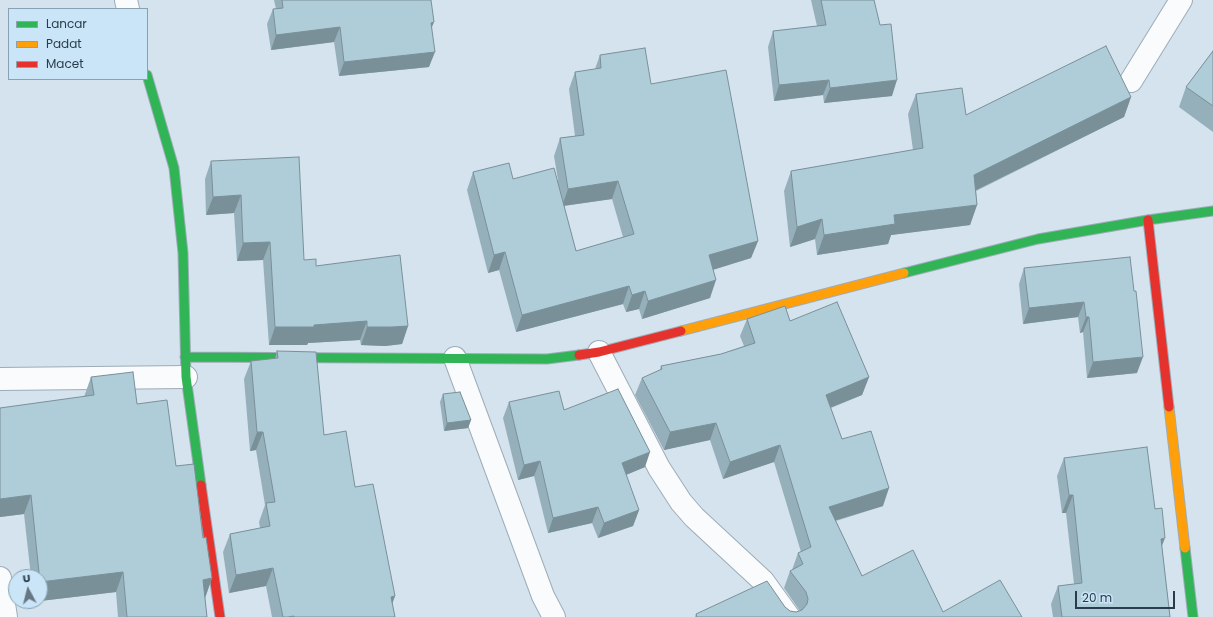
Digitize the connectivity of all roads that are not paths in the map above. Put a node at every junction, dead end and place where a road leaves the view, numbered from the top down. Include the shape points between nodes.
1 (1181, 0) edge
2 (148, 78) edge
3 (1131, 81) dead end
4 (1213, 211) edge
5 (1148, 220) junction
6 (599, 352) junction
7 (455, 358) junction
8 (185, 367) junction
9 (0, 379) edge
10 (0, 578) edge
11 (6, 617) edge
12 (220, 617) edge
13 (554, 617) edge
14 (789, 617) edge
15 (1193, 617) edge

1 - 3 street
2 - 8 street via 174,168 182,253
4 - 5 street
5 - 6 street via 1038,239
5 - 15 street
6 - 7 street via 547,359
6 - 14 street via 659,468 681,502 763,581
7 - 8 street
7 - 13 street
8 - 9 street
8 - 12 street
10 - 11 street

